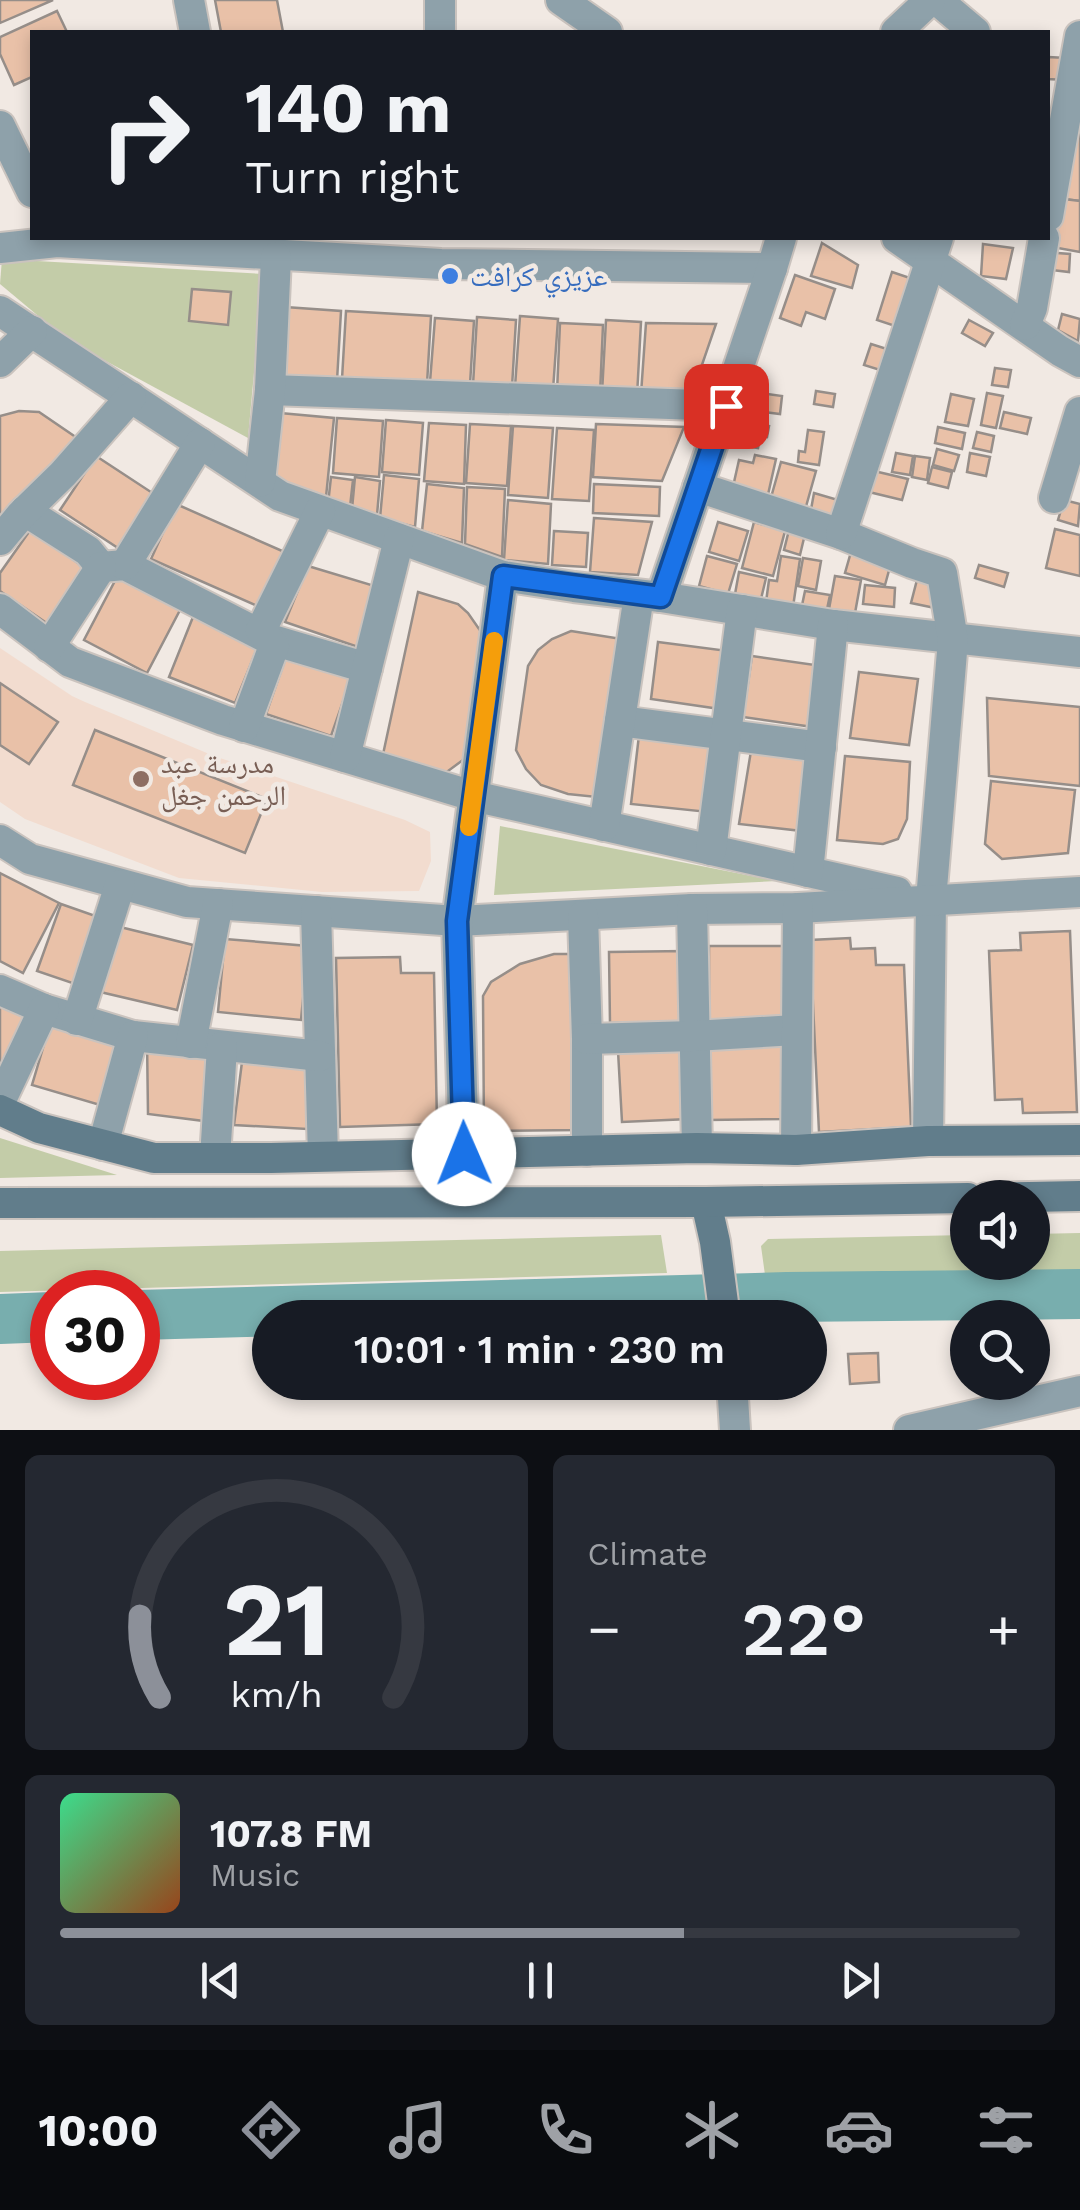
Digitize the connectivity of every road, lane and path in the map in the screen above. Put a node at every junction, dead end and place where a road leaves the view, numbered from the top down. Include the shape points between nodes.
1 (189, 0) edge
2 (440, 0) edge
3 (561, 0) edge
4 (934, 0) edge
5 (194, 30) edge
6 (440, 30) edge
7 (604, 30) edge
8 (898, 30) edge
9 (972, 30) edge
10 (1080, 36) edge
11 (0, 126) edge
12 (30, 188) edge
13 (1050, 205) edge
14 (56, 240) edge
15 (780, 240) edge
16 (904, 240) edge
17 (1044, 240) edge
18 (231, 245) edge
19 (0, 248) edge
20 (935, 249) edge
21 (441, 251) edge
22 (276, 256) junction
23 (772, 268) junction
24 (0, 311) edge
25 (1024, 326) junction
26 (32, 331) junction
27 (0, 362) edge
28 (1080, 362) edge
29 (270, 390) junction
30 (131, 397) junction
31 (726, 406) junction
32 (1080, 412) edge
33 (200, 442) junction
34 (260, 482) junction
35 (698, 486) junction
36 (1054, 498) dead end
37 (25, 510) junction
38 (320, 511) junction
39 (841, 534) junction
40 (399, 539) junction
41 (0, 540) edge
42 (113, 566) junction
43 (503, 576) junction
44 (650, 596) junction
45 (0, 610) edge
46 (742, 610) junction
47 (834, 625) junction
48 (269, 639) junction
49 (953, 640) junction
50 (49, 646) junction
51 (1080, 652) edge
52 (367, 668) junction
53 (620, 721) junction
54 (244, 727) junction
55 (726, 735) junction
56 (821, 747) junction
57 (344, 757) junction
58 (473, 796) junction
59 (604, 826) junction
60 (0, 840) edge
61 (711, 850) junction
62 (808, 872) junction
63 (120, 885) junction
64 (1080, 892) edge
65 (931, 900) junction
66 (218, 904) junction
67 (798, 908) junction
68 (692, 909) junction
69 (316, 911) junction
70 (583, 916) junction
71 (457, 921) junction
72 (0, 990) edge
73 (44, 1009) junction
74 (76, 1020) junction
75 (796, 1030) junction
76 (134, 1036) junction
77 (694, 1036) junction
78 (588, 1040) junction
79 (207, 1045) junction
80 (320, 1056) junction
81 (0, 1102) edge
82 (0, 1110) edge
83 (1080, 1140) edge
84 (928, 1141) junction
85 (103, 1145) junction
86 (697, 1148) junction
87 (587, 1150) junction
88 (796, 1150) junction
89 (464, 1154) junction
90 (324, 1156) junction
91 (215, 1158) junction
92 (1080, 1196) edge
93 (1050, 1197) edge
94 (950, 1198) edge
95 (706, 1202) junction
96 (0, 1203) edge
97 (723, 1300) edge
98 (1080, 1391) edge
99 (733, 1400) edge
100 (735, 1430) edge
101 (909, 1430) edge

1 - 5 street
2 - 6 street
3 - 7 street
4 - 8 street
4 - 9 street
10 - 13 street
11 - 12 street
14 - 18 street
14 - 19 street
15 - 23 street
16 - 20 street
17 - 25 street
18 - 22 street
20 - 25 street
20 - 39 street
21 - 22 street
21 - 23 street
22 - 29 street
23 - 31 street
24 - 26 street
25 - 28 street
26 - 27 street
26 - 30 street
29 - 31 street
29 - 34 street
30 - 33 street
30 - 37 street
31 - 35 street
32 - 36 street
33 - 34 street
33 - 42 street
34 - 38 street
35 - 39 street
35 - 44 street
37 - 41 street
37 - 42 street
38 - 40 street
38 - 48 street via 260,630
39 - 49 street via 942,573
40 - 43 street
40 - 52 street
42 - 48 street
42 - 50 street
43 - 44 street
43 - 58 street
44 - 46 street
44 - 53 street
45 - 50 street
46 - 47 street
46 - 55 street
47 - 49 street
47 - 56 street
48 - 52 street
48 - 54 street via 274,646
49 - 51 street
49 - 65 street
50 - 54 street via 70,662
52 - 57 street
53 - 55 street
53 - 59 street
54 - 57 street
55 - 56 street
55 - 61 street
56 - 62 street
57 - 58 street
58 - 59 street
58 - 71 street
59 - 61 street
60 - 63 street via 30,859
61 - 62 street
62 - 65 street
63 - 66 street
63 - 74 street
64 - 65 street
65 - 67 street
65 - 84 street
66 - 69 street
66 - 79 street
67 - 68 street
67 - 75 street
68 - 70 street
68 - 77 street
69 - 71 street
69 - 80 street
70 - 71 street
70 - 78 street
71 - 89 street
72 - 73 street
73 - 74 street
73 - 81 street
74 - 76 street
75 - 77 street
75 - 88 street
76 - 79 street
76 - 85 street
77 - 78 street
77 - 86 street
78 - 87 street
79 - 80 street
79 - 91 street
80 - 90 street
82 - 85 main road
83 - 84 main road
84 - 88 main road
85 - 91 main road via 154,1158
86 - 87 main road
86 - 88 main road
87 - 89 main road
89 - 90 main road
90 - 91 main road
92 - 93 main road
94 - 95 main road
95 - 96 main road
95 - 97 main road
98 - 101 street
99 - 100 street

